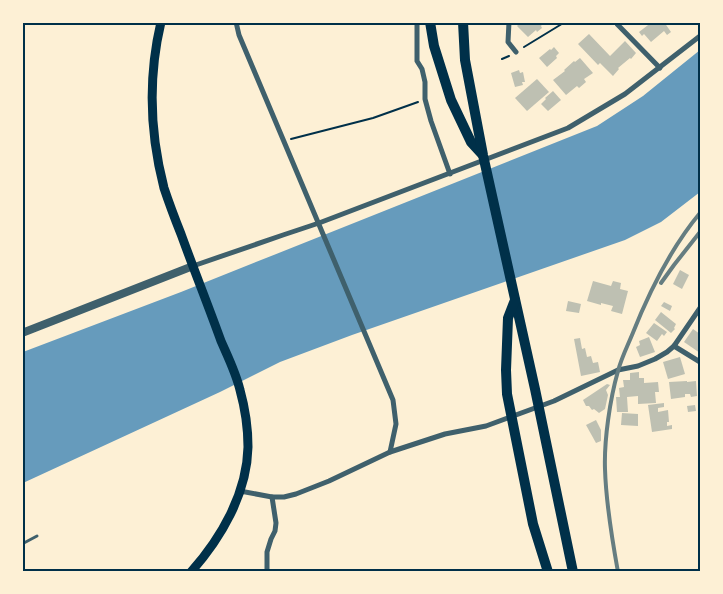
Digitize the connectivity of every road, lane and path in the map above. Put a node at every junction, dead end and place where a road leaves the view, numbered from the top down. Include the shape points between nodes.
1 (161, 22) edge
2 (236, 22) edge
3 (417, 22) edge
4 (430, 22) edge
5 (463, 22) edge
6 (509, 22) edge
7 (565, 22) edge
8 (617, 24) edge
9 (700, 36) edge
10 (516, 52) joint
11 (660, 68) junction
12 (424, 99) junction
13 (284, 142) junction
14 (483, 155) junction
15 (450, 174) junction
16 (319, 223) junction
17 (193, 266) junction
18 (515, 298) junction
19 (700, 308) edge
20 (22, 332) edge
21 (674, 346) junction
22 (700, 362) edge
23 (511, 418) junction
24 (390, 452) junction
25 (240, 491) junction
26 (272, 497) junction
27 (37, 536) dead end
28 (22, 544) edge
29 (191, 572) edge
30 (267, 572) edge
31 (548, 572) edge
32 (573, 572) edge

1 - 17 main road via 154,66 153,128 165,189
2 - 13 street
3 - 12 street via 418,61 425,82
4 - 14 highway via 451,100 471,142
5 - 14 highway via 465,60
6 - 10 street via 508,42
7 - 10 path
8 - 11 street
9 - 11 street
11 - 15 street via 625,94 568,128
12 - 13 path via 373,118 296,136
12 - 15 street
13 - 16 street
14 - 18 highway
15 - 16 street
16 - 17 street
16 - 24 street via 393,400 396,424
17 - 20 street
17 - 25 main road via 240,389 248,449
18 - 23 highway via 508,318 506,370
18 - 32 highway
19 - 21 street
21 - 22 street
21 - 23 street via 655,359 618,370
23 - 24 street
23 - 31 highway via 533,524
24 - 26 street via 296,494
25 - 26 street
25 - 29 main road via 228,521
26 - 30 street via 276,523 267,552
27 - 28 lane

